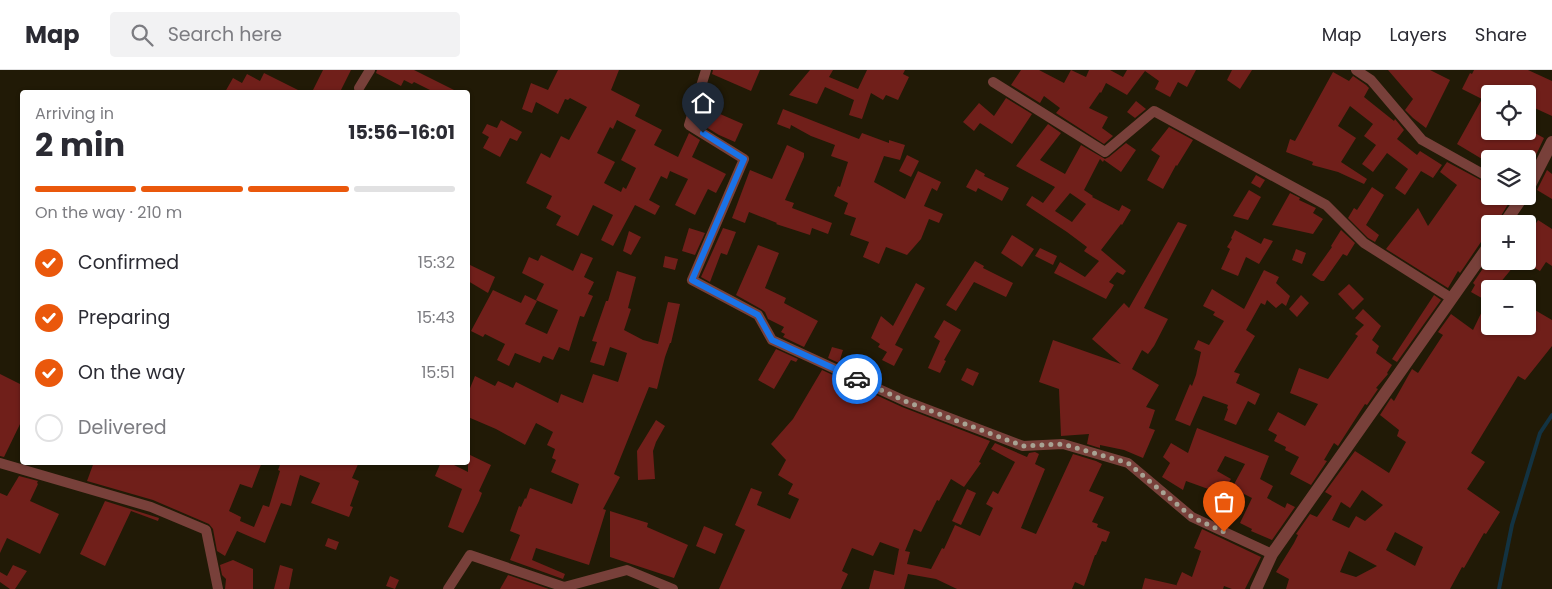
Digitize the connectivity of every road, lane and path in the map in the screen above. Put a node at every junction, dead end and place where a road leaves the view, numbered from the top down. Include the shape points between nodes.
1 (370, 70) edge
2 (706, 70) edge
3 (1356, 70) edge
4 (993, 82) dead end
5 (359, 88) dead end
6 (1552, 142) edge
7 (1481, 173) edge
8 (1536, 173) edge
9 (1481, 256) edge
10 (1451, 298) junction
11 (0, 462) edge
12 (1272, 554) junction
13 (218, 589) edge
14 (448, 589) edge
15 (673, 589) edge
16 (1256, 589) edge

1 - 5 street
2 - 12 street via 689,124 744,159 692,280 758,315 772,340 905,401 1023,446 1063,444 1128,463 1192,517
3 - 7 street via 1371,80 1422,140
4 - 10 street via 1105,152 1154,111 1326,205 1364,242
6 - 8 street
9 - 10 street
10 - 12 street
11 - 13 street via 151,506 206,530
12 - 16 street
14 - 15 street via 470,554 564,587 627,570

